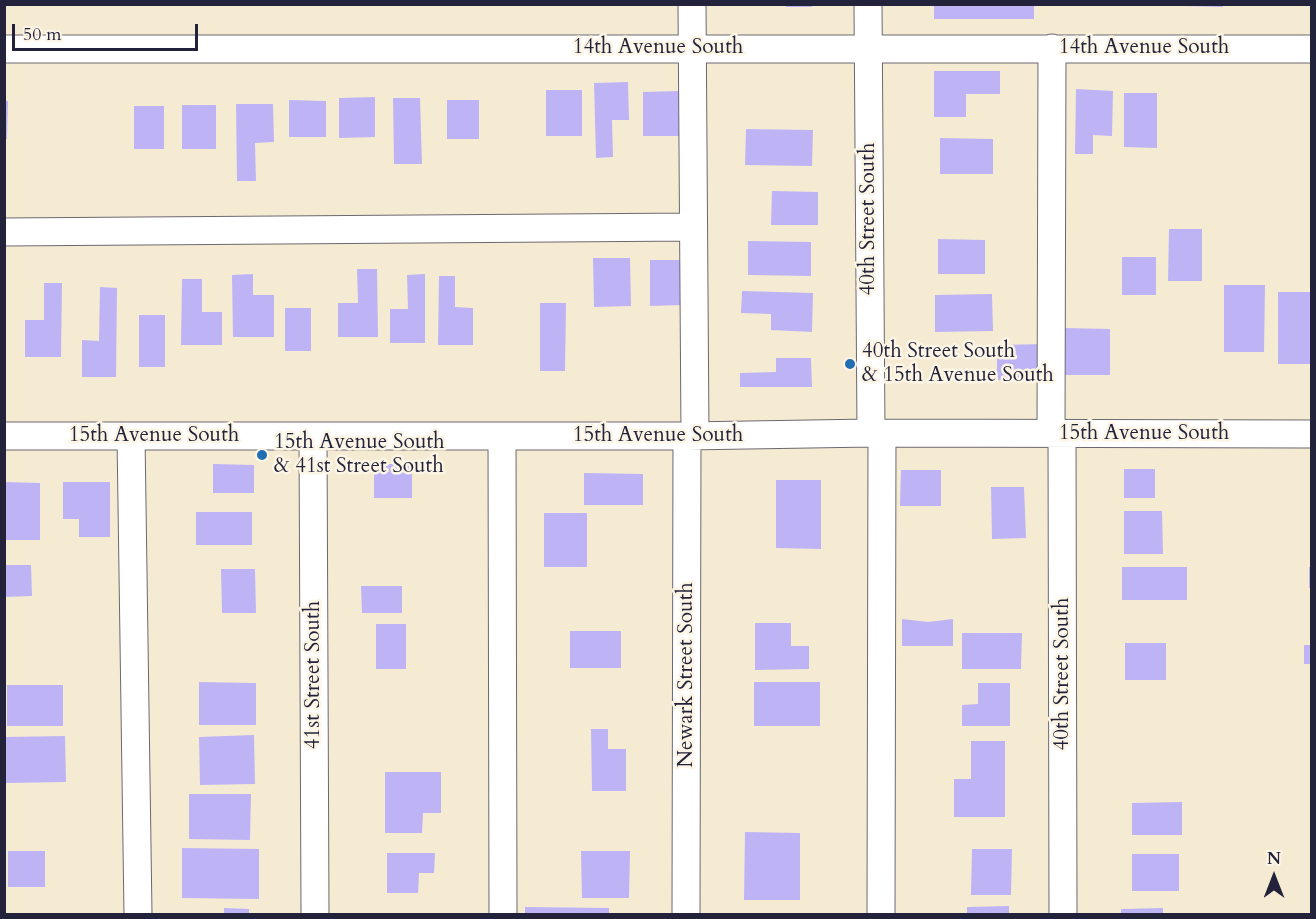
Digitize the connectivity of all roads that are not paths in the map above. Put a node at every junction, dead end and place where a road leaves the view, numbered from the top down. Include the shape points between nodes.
1 (692, 4) edge
2 (868, 4) edge
3 (692, 48) junction
4 (868, 48) junction
5 (1052, 48) junction
6 (4, 49) edge
7 (1311, 49) edge
8 (693, 227) junction
9 (4, 232) edge
10 (877, 433) junction
11 (1057, 433) junction
12 (1311, 434) edge
13 (4, 436) edge
14 (131, 436) junction
15 (313, 436) junction
16 (502, 436) junction
17 (691, 436) junction
18 (138, 915) edge
19 (315, 915) edge
20 (503, 915) edge
21 (686, 915) edge
22 (881, 915) edge
23 (1063, 915) edge

1 - 3 street, Newark Street South
2 - 4 street, 40th Street South
3 - 4 street, 14th Avenue South
3 - 6 street, 14th Avenue South
3 - 8 street, Newark Street South
4 - 5 street, 14th Avenue South
4 - 10 street, 40th Street South
5 - 7 street, 14th Avenue South
5 - 11 street, 40th Street South
8 - 9 street
8 - 17 street, Newark Street South
10 - 11 street, 15th Avenue South
10 - 17 street, 15th Avenue South
10 - 22 street, 40th Street South
11 - 12 street, 15th Avenue South
11 - 23 street, 40th Street South
13 - 14 street, 15th Avenue South
14 - 15 street, 15th Avenue South
14 - 18 street
15 - 16 street, 15th Avenue South
15 - 19 street, 41st Street South
16 - 17 street, 15th Avenue South
16 - 20 street
17 - 21 street, Newark Street South

